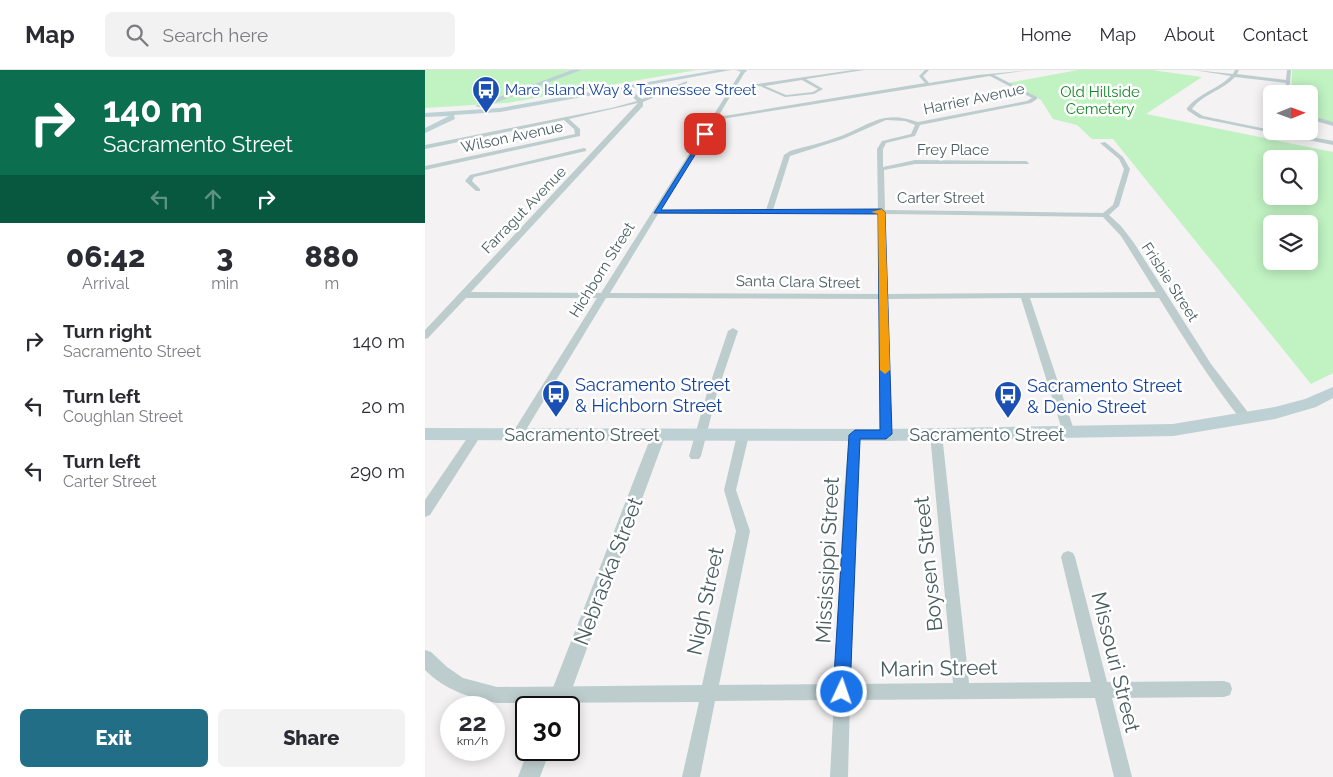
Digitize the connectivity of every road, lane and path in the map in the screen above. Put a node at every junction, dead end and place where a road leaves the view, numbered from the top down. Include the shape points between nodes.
1 (572, 70) edge
2 (578, 70) edge
3 (711, 70) edge
4 (732, 70) edge
5 (742, 70) edge
6 (862, 70) edge
7 (927, 70) edge
8 (1030, 70) edge
9 (1196, 70) edge
10 (1237, 70) edge
11 (1289, 70) edge
12 (724, 71) edge
13 (992, 72) edge
14 (1234, 76) junction
15 (804, 80) junction
16 (685, 82) dead end
17 (1287, 82) joint
18 (928, 84) junction
19 (762, 86) junction
20 (626, 87) junction
21 (732, 89) junction
22 (512, 94) junction
23 (483, 101) junction
24 (641, 101) junction
25 (508, 106) junction
26 (459, 112) junction
27 (425, 114) edge
28 (566, 119) junction
29 (713, 119) junction
30 (1318, 120) edge
31 (425, 124) edge
32 (918, 124) junction
33 (1333, 124) edge
34 (425, 131) edge
35 (1103, 143) dead end
36 (1333, 144) edge
37 (426, 146) edge
38 (495, 146) junction
39 (584, 150) dead end
40 (1026, 163) dead end
41 (511, 165) junction
42 (425, 168) edge
43 (881, 169) junction
44 (489, 170) junction
45 (478, 190) dead end
46 (657, 212) junction
47 (769, 212) junction
48 (882, 212) junction
49 (1105, 215) junction
50 (463, 295) junction
51 (605, 295) junction
52 (1162, 295) junction
53 (1025, 296) junction
54 (884, 297) junction
55 (733, 331) dead end
56 (425, 336) edge
57 (1333, 392) edge
58 (1246, 418) junction
59 (1069, 433) junction
60 (425, 434) edge
61 (476, 434) junction
62 (517, 434) junction
63 (659, 434) junction
64 (700, 434) junction
65 (886, 434) junction
66 (936, 434) junction
67 (743, 435) junction
68 (855, 435) junction
69 (695, 456) dead end
70 (425, 511) edge
71 (1068, 557) dead end
72 (425, 658) edge
73 (1103, 689) junction
74 (1224, 689) dead end
75 (962, 690) junction
76 (842, 692) junction
77 (709, 693) junction
78 (515, 696) edge
79 (559, 696) edge
80 (580, 701) edge
81 (535, 761) edge
82 (529, 777) edge
83 (691, 777) edge
84 (839, 777) edge
85 (1123, 777) edge

1 - 23 main road
2 - 22 main road
3 - 20 main road
4 - 12 main road
5 - 21 street, Hichborn Street
6 - 15 street
7 - 18 street via 921,76
8 - 13 street
9 - 14 street
10 - 14 street
11 - 17 street
12 - 20 main road
13 - 18 street
13 - 32 street, Harrier Avenue via 1035,98 1029,102
14 - 17 street
14 - 36 street via 1190,106 1189,110 1213,120
15 - 19 street
15 - 19 street via 821,90 785,96
16 - 24 street, Wilson Avenue
18 - 29 street
19 - 21 street
20 - 24 street
20 - 25 main road
20 - 26 main road via 500,110
21 - 29 street, Hichborn Street
22 - 25 main road via 501,103
22 - 26 main road
23 - 26 main road
23 - 27 main road
24 - 28 street, Wilson Avenue
24 - 50 street, Farragut Avenue via 636,111
25 - 26 main road
26 - 27 main road
26 - 31 main road
26 - 34 main road
27 - 31 main road
28 - 38 street
28 - 38 street, Wilson Avenue via 577,129 578,135
29 - 46 street, Hichborn Street
30 - 33 street
32 - 43 street via 913,134 884,142 880,149
32 - 47 street via 891,118 873,121 842,138 792,152 787,155
35 - 49 street via 1126,166 1116,206
37 - 38 street
38 - 41 street
38 - 42 street, Wilson Avenue
38 - 44 street via 487,166
39 - 41 street
40 - 43 street, Frey Place via 915,162
41 - 44 street
43 - 48 street
44 - 45 street via 468,179
46 - 47 street, Carter Street
46 - 51 street, Hichborn Street
47 - 48 street, Carter Street
48 - 49 street, Carter Street
48 - 54 street
49 - 52 street, Frisbie Street via 1112,219
50 - 51 street, Santa Clara Street
50 - 56 street, Farragut Avenue
51 - 54 street, Santa Clara Street
51 - 62 street, Hichborn Street
52 - 53 street, Santa Clara Street
52 - 58 street, Frisbie Street via 1221,387
53 - 54 street, Santa Clara Street
53 - 59 street
54 - 65 street
55 - 64 street
57 - 58 main road, Sacramento Street via 1310,403
58 - 59 main road, Sacramento Street via 1173,430
59 - 66 main road, Sacramento Street
60 - 61 main road, Sacramento Street
61 - 62 main road, Sacramento Street
61 - 70 street
62 - 63 main road, Sacramento Street
63 - 64 main road, Sacramento Street
63 - 79 street, Nebraska Street
64 - 67 main road, Sacramento Street
64 - 69 street
65 - 66 main road, Sacramento Street
65 - 68 main road, Sacramento Street
66 - 75 street, Boysen Street
67 - 68 main road, Sacramento Street
67 - 77 street, Nigh Street via 730,490 743,531
68 - 76 street, Mississippi Street
71 - 73 street, Missouri Street
72 - 78 street, Marin Street via 437,672 469,690
73 - 74 street, Marin Street
73 - 75 street, Marin Street
73 - 85 street, Missouri Street
75 - 76 street, Marin Street
76 - 77 street, Marin Street
76 - 84 street, Mississippi Street
77 - 80 street, Marin Street
77 - 83 street, Nigh Street
81 - 82 street

